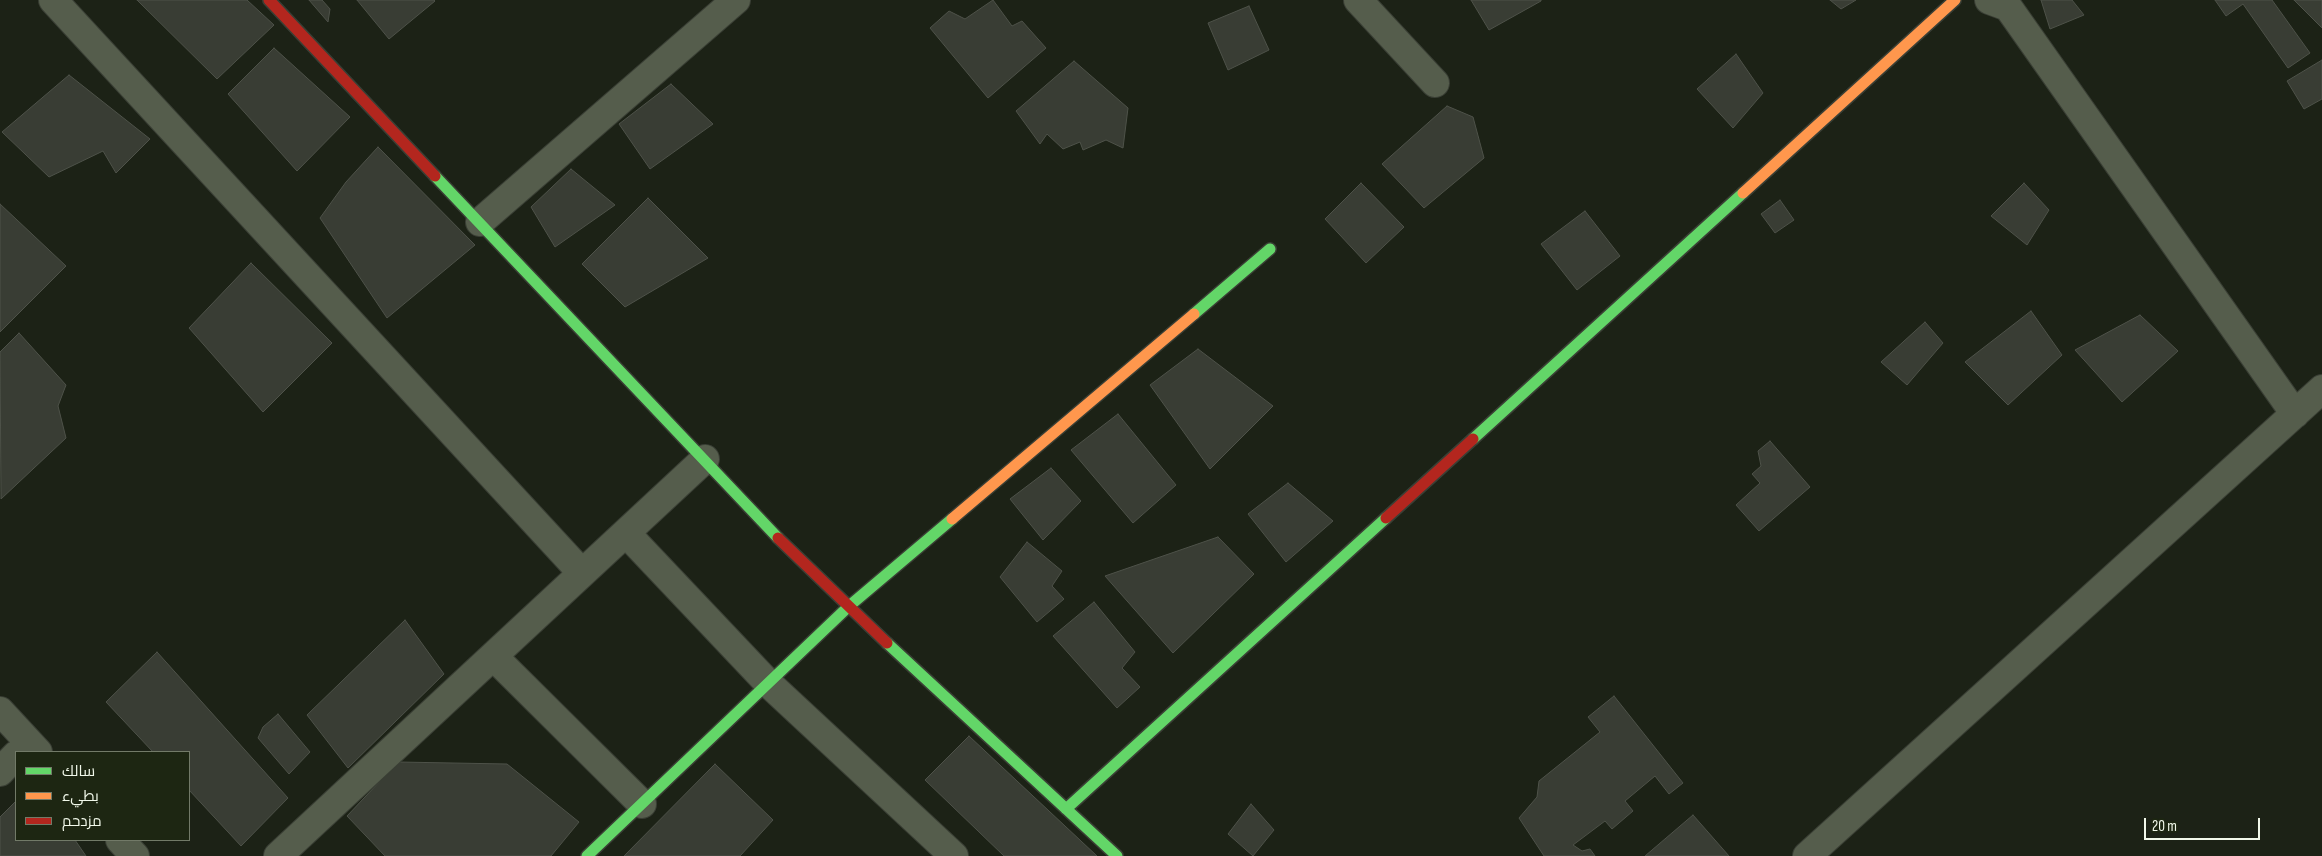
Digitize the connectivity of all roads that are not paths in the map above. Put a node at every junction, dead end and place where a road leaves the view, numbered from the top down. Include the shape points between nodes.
1 (53, 0) edge
2 (269, 0) edge
3 (736, 0) edge
4 (1358, 0) edge
5 (1955, 0) edge
6 (1989, 0) edge
7 (1434, 83) dead end
8 (480, 222) junction
9 (1270, 249) dead end
10 (2322, 389) edge
11 (2295, 414) junction
12 (705, 459) junction
13 (626, 533) junction
14 (582, 573) junction
15 (848, 607) junction
16 (493, 656) junction
17 (768, 683) junction
18 (0, 711) edge
19 (25, 750) edge
20 (15, 759) edge
21 (0, 772) edge
22 (642, 804) junction
23 (1066, 809) junction
24 (121, 841) edge
25 (135, 856) edge
26 (278, 856) edge
27 (587, 856) edge
28 (954, 856) edge
29 (1117, 856) edge
30 (1807, 856) edge

1 - 14 street
2 - 8 street
3 - 8 street
4 - 7 street
5 - 23 street
6 - 11 street via 2008,7
8 - 12 street
9 - 15 street
10 - 11 street
11 - 30 street
12 - 13 street
12 - 15 street
13 - 14 street
13 - 17 street
14 - 16 street
15 - 17 street
15 - 23 street
16 - 22 street
16 - 26 street
17 - 22 street
17 - 28 street
18 - 19 street
20 - 21 street
22 - 27 street
23 - 29 street
24 - 25 street

